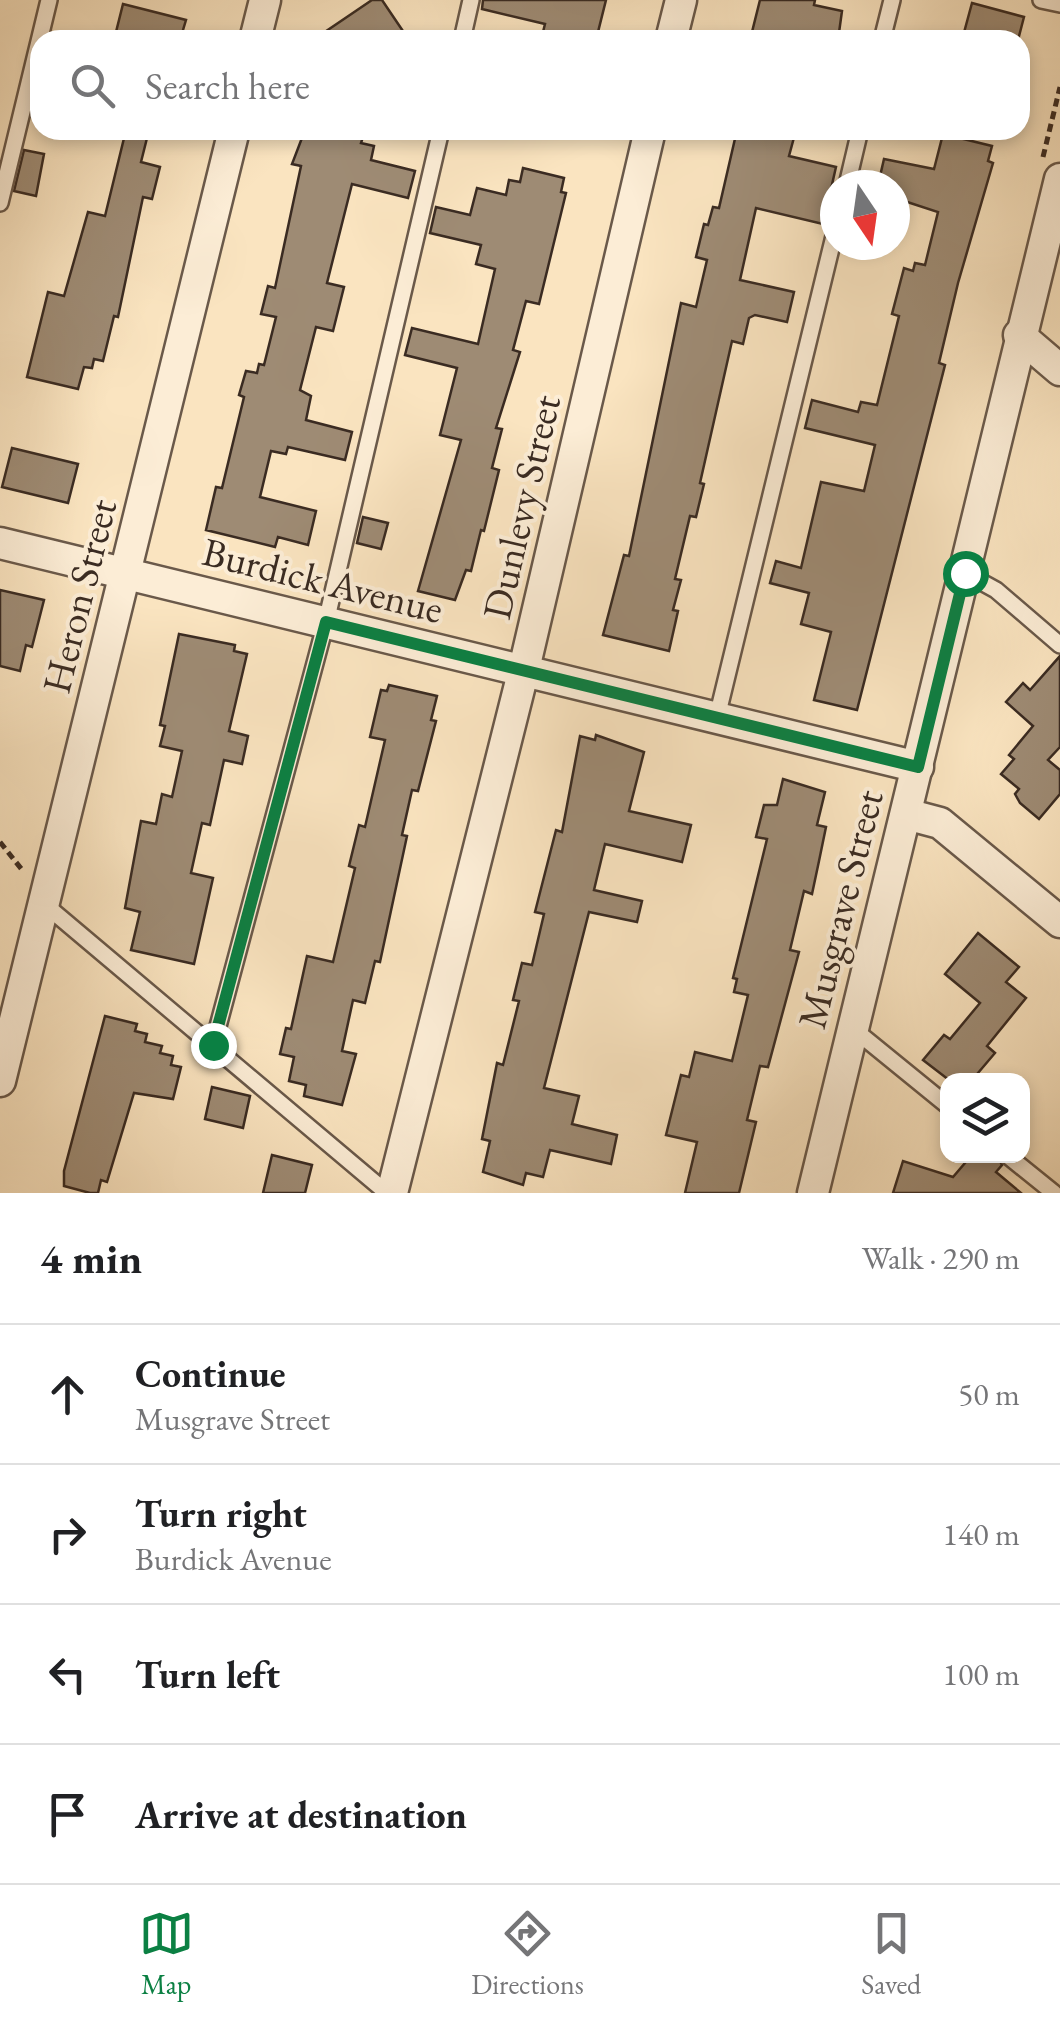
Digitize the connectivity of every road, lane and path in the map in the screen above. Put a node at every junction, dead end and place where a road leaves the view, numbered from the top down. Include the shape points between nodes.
1 (49, 0) edge
2 (265, 0) edge
3 (472, 0) edge
4 (681, 0) edge
5 (892, 0) edge
6 (1041, 0) edge
7 (1060, 4) edge
8 (42, 30) edge
9 (258, 30) edge
10 (464, 30) edge
11 (674, 30) edge
12 (884, 30) edge
13 (30, 79) edge
14 (232, 140) edge
15 (439, 140) edge
16 (648, 140) edge
17 (857, 140) edge
18 (850, 170) edge
19 (1060, 179) edge
20 (0, 203) edge
21 (828, 260) edge
22 (1019, 336) junction
23 (1060, 370) edge
24 (0, 544) edge
25 (965, 573) junction
26 (127, 574) junction
27 (326, 622) junction
28 (1060, 645) edge
29 (524, 669) junction
30 (717, 718) junction
31 (918, 767) junction
32 (906, 814) junction
33 (43, 903) junction
34 (1060, 922) edge
35 (851, 1027) junction
36 (213, 1045) junction
37 (0, 1082) edge
38 (940, 1099) edge
39 (1017, 1163) edge
40 (390, 1193) edge
41 (813, 1193) edge
42 (1054, 1193) edge

1 - 8 lane
2 - 9 street
3 - 10 lane
4 - 11 street
5 - 12 lane
6 - 7 lane
13 - 20 lane
14 - 26 street, Heron Street
15 - 27 lane
16 - 29 street, Dunlevy Street
17 - 18 lane
19 - 22 street, Musgrave Street
21 - 30 lane
22 - 23 street
22 - 25 street, Musgrave Street
24 - 26 street, Burdick Avenue
25 - 28 lane via 996,590
25 - 31 street, Musgrave Street
26 - 27 street, Burdick Avenue
26 - 33 street, Heron Street
27 - 29 street, Burdick Avenue
27 - 36 lane
29 - 30 street, Burdick Avenue
29 - 40 street, Dunlevy Street
30 - 31 street, Burdick Avenue
31 - 32 street, Musgrave Street
32 - 34 street via 940,823
32 - 35 street, Musgrave Street
33 - 36 lane
33 - 37 street, Heron Street
35 - 38 lane
35 - 41 street, Musgrave Street
36 - 40 lane
39 - 42 lane

